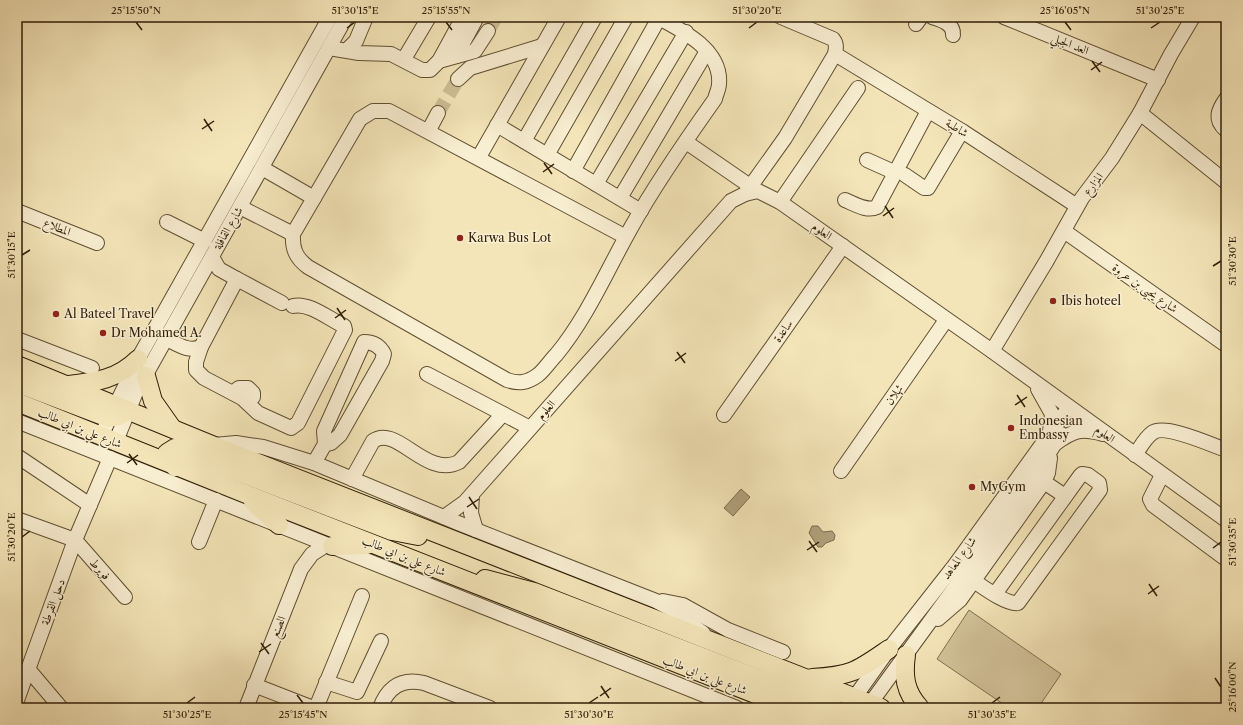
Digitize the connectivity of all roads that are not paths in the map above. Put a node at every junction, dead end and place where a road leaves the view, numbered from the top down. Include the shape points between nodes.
1 (330, 17) edge
2 (346, 17) edge
3 (366, 17) edge
4 (429, 17) edge
5 (463, 17) edge
6 (477, 17) edge
7 (559, 17) edge
8 (594, 17) edge
9 (626, 17) edge
10 (781, 17) edge
11 (935, 17) edge
12 (1004, 17) edge
13 (1193, 17) edge
14 (658, 18) edge
15 (488, 31) tunnel mouth
16 (686, 32) junction
17 (953, 35) dead end
18 (542, 46) junction
19 (329, 48) junction
20 (347, 50) junction
21 (707, 51) junction
22 (835, 54) junction
23 (456, 56) junction
24 (404, 59) junction
25 (439, 61) junction
26 (458, 78) tunnel mouth
27 (1158, 80) junction
28 (858, 88) dead end
29 (1226, 99) edge
30 (928, 111) junction
31 (438, 113) tunnel mouth
32 (1140, 113) junction
33 (497, 125) junction
34 (429, 130) junction
35 (1226, 130) edge
36 (962, 131) junction
37 (524, 141) junction
38 (686, 142) junction
39 (547, 155) junction
40 (479, 157) junction
41 (867, 160) dead end
42 (262, 168) junction
43 (573, 171) junction
44 (900, 174) junction
45 (1226, 182) edge
46 (596, 184) junction
47 (748, 190) junction
48 (314, 198) junction
49 (620, 198) junction
50 (846, 200) dead end
51 (780, 202) junction
52 (1077, 206) junction
53 (240, 207) junction
54 (17, 211) edge
55 (641, 211) junction
56 (168, 222) dead end
57 (1064, 231) junction
58 (293, 234) junction
59 (626, 237) junction
60 (205, 241) junction
61 (97, 243) dead end
62 (843, 246) junction
63 (212, 257) junction
64 (237, 279) junction
65 (946, 320) junction
66 (17, 339) edge
67 (167, 339) junction
68 (1226, 345) edge
69 (201, 347) junction
70 (185, 349) junction
71 (992, 351) junction
72 (138, 359) junction
73 (17, 365) edge
74 (195, 366) junction
75 (92, 368) dead end
76 (427, 374) dead end
77 (146, 376) junction
78 (1032, 380) junction
79 (17, 383) edge
80 (68, 385) junction
81 (17, 402) edge
82 (1073, 410) junction
83 (117, 411) junction
84 (503, 414) junction
85 (724, 415) dead end
86 (17, 421) edge
87 (172, 428) junction
88 (530, 428) junction
89 (1106, 434) junction
90 (325, 444) junction
91 (109, 445) junction
92 (212, 445) junction
93 (1050, 445) junction
94 (1226, 450) edge
95 (1135, 455) junction
96 (17, 456) edge
97 (314, 464) junction
98 (175, 466) junction
99 (841, 471) dead end
100 (1162, 475) junction
101 (352, 479) junction
102 (1044, 482) junction
103 (246, 494) junction
104 (472, 495) junction
105 (1065, 496) junction
106 (216, 500) junction
107 (90, 505) junction
108 (444, 517) junction
109 (17, 519) edge
110 (1226, 520) edge
111 (279, 525) junction
112 (476, 530) junction
113 (298, 534) junction
114 (444, 538) junction
115 (75, 540) junction
116 (199, 542) dead end
117 (373, 544) junction
118 (329, 546) junction
119 (1226, 559) edge
120 (301, 569) junction
121 (436, 569) junction
122 (974, 581) junction
123 (995, 594) junction
124 (362, 596) dead end
125 (125, 597) dead end
126 (689, 615) junction
127 (924, 628) junction
128 (381, 641) dead end
129 (720, 645) junction
130 (890, 649) junction
131 (783, 652) dead end
132 (906, 655) junction
133 (28, 669) junction
134 (804, 678) junction
135 (326, 682) junction
136 (254, 685) junction
137 (17, 700) edge
138 (785, 706) edge
139 (863, 706) edge
140 (61, 708) edge
141 (246, 708) edge
142 (313, 708) edge
143 (316, 708) edge
144 (380, 708) edge
145 (490, 708) edge
146 (737, 708) edge
147 (834, 708) edge
148 (920, 708) edge

1 - 60 street, شارع القافلة
2 - 19 street, شارع القافلة
3 - 20 street via 356,41
4 - 24 street
5 - 25 street
6 - 23 street
7 - 18 street
8 - 37 street
9 - 39 street
10 - 22 street via 833,39 836,43
11 - 17 street via 952,27
12 - 27 street, العد الجبلي
13 - 27 street, المزارع
14 - 16 street
14 - 43 street
15 - 23 street via 475,51
16 - 21 street
16 - 46 street
18 - 26 street via 470,68
18 - 33 street
19 - 20 street
19 - 42 street, شارع القافلة
20 - 24 street via 391,54
21 - 38 street via 715,63 719,84 715,99
21 - 49 street
22 - 30 street, شاطبة
22 - 47 street via 785,138
23 - 25 street
24 - 25 street via 426,71 435,68
27 - 32 street, المزارع
28 - 51 street
29 - 35 street via 1220,107 1218,116
30 - 36 street, شاطبة
30 - 44 street
31 - 34 street
32 - 45 street
32 - 52 street, المزارع via 1112,158
33 - 37 street
33 - 40 street
34 - 40 street
34 - 48 street via 390,111 373,111 367,114 360,119
36 - 44 street via 930,186 924,188
36 - 52 street, شاطبة
37 - 39 street
38 - 47 street
38 - 55 street
39 - 43 street
40 - 59 street
41 - 44 street
42 - 48 street
42 - 53 street, شارع القافلة
43 - 46 street
44 - 50 street via 877,207 867,209
46 - 49 street
47 - 51 street, العلوم via 758,191
47 - 88 street, العلوم via 725,207
48 - 58 street
49 - 55 street
51 - 62 street, العلوم
52 - 57 street, المزارع
53 - 58 street
53 - 63 street, شارع القافلة
54 - 61 street, المطلاع
55 - 59 street
56 - 60 street
57 - 68 street, شارع يحيى بن عروة
57 - 71 street, المزارع
58 - 59 street via 294,252 308,268 507,380 518,383 528,381 539,374 565,344
60 - 72 street, شارع القافلة
62 - 65 street, العلوم
62 - 85 street, ساعدة
63 - 64 street via 219,269
63 - 67 street, شارع القافلة
64 - 69 street
64 - 74 street via 287,305 309,308 344,326 345,331 294,427 288,428 261,415 246,401 201,376
65 - 71 street, العلوم
65 - 99 street, ثهلان
66 - 75 street
67 - 70 street
67 - 77 street, شارع القافلة
69 - 70 street
69 - 74 street
70 - 74 street
71 - 78 street, العلوم
72 - 80 main road via 114,376 96,382
72 - 83 street, شارع القافلة
73 - 80 main road
76 - 84 street
77 - 83 street, شارع القافلة
77 - 87 main road via 153,401
78 - 82 street, العلوم
78 - 93 street via 1052,414
79 - 83 main road via 92,412
80 - 83 main road
81 - 91 main road, شارع علي بن ابي طالب
82 - 89 street, العلوم
82 - 93 street, شارع المعاهد
83 - 87 main road
83 - 91 street, شارع القافلة
83 - 91 street, شارع القافلة
84 - 88 street
84 - 101 street via 459,462 453,464 434,464 387,437 377,438
86 - 91 street, شارع علي بن ابي طالب
87 - 92 main road
88 - 104 street, العلوم
89 - 93 street via 1092,430 1070,432
89 - 95 street, العلوم
90 - 90 street via 324,431 364,342 371,342 382,349 382,361 340,435 330,444
90 - 97 street
91 - 98 main road, شارع علي بن ابي طالب
91 - 106 street, شارع علي بن ابي طالب
91 - 107 street, دحل القرطة
92 - 97 street via 236,443 263,447
92 - 114 main road
93 - 102 street via 1050,461
93 - 127 street, شارع المعاهد via 1038,470
93 - 130 street, شارع المعاهد
94 - 95 street via 1173,431 1159,430 1152,433
95 - 100 street, العلوم
96 - 107 street
97 - 101 street
98 - 103 main road, شارع علي بن ابي طالب
98 - 114 main road via 167,453 175,448 392,531
100 - 110 street, العلوم
100 - 119 street via 1150,499 1153,505
101 - 108 street
102 - 105 street
102 - 122 street
103 - 111 main road
103 - 117 main road, شارع علي بن ابي طالب
104 - 108 street, العلوم via 460,508
104 - 112 street via 471,513
105 - 123 street
105 - 123 street via 1082,474 1101,484 1100,490 1020,600 1015,604
106 - 111 street, شارع علي بن ابي طالب
106 - 116 street
107 - 115 street, دحل القرطة
108 - 112 street
109 - 115 street
111 - 113 street, شارع علي بن ابي طالب
112 - 126 street
113 - 118 street, شارع علي بن ابي طالب
113 - 120 street, الصنع via 303,550
114 - 129 main road
115 - 125 street, فويرط
115 - 133 street, دحل القرطة
117 - 118 main road via 355,547
117 - 121 main road, شارع علي بن ابي طالب
118 - 120 street, الصنع via 312,554
118 - 146 street, شارع علي بن ابي طالب
120 - 136 street, الصنع
121 - 138 main road, شارع علي بن ابي طالب
121 - 147 main road via 534,592
122 - 123 street
122 - 127 street via 960,600
124 - 135 street
126 - 129 street
126 - 131 street
127 - 132 street, شارع المعاهد
128 - 135 street via 357,692
129 - 134 main road
130 - 134 main road via 859,670 843,676
130 - 139 street, شارع المعاهد
132 - 139 street, شارع المعاهد
132 - 148 main road via 905,683
133 - 137 street, دحل القرطة
133 - 140 street
134 - 139 main road
135 - 143 street
136 - 141 street, الصنع
136 - 142 street
144 - 145 street via 395,686 404,681 414,680

